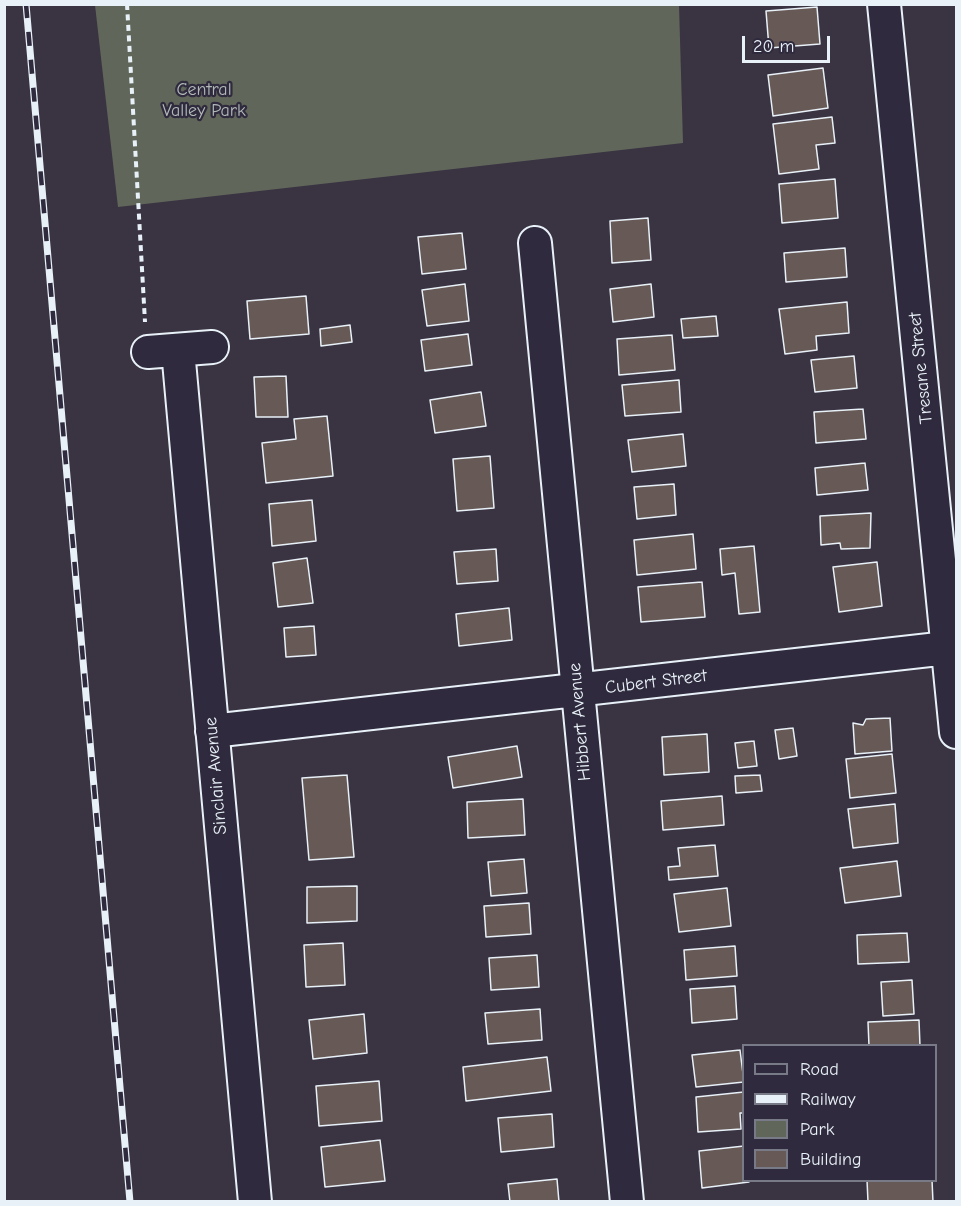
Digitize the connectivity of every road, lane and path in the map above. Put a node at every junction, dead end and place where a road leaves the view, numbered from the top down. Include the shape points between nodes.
1 (127, 4) edge
2 (884, 4) edge
3 (535, 243) dead end
4 (212, 347) dead end
5 (178, 350) junction
6 (147, 352) joint
7 (953, 647) edge
8 (577, 691) junction
9 (212, 731) junction
10 (957, 732) edge
11 (255, 1202) edge
12 (627, 1202) edge

1 - 6 path
2 - 7 street, Tresane Street
3 - 8 street, Hibbert Avenue
4 - 5 street
5 - 6 street
5 - 9 street, Sinclair Avenue
7 - 8 street, Cubert Street
7 - 10 street, Tresane Street
8 - 9 street, Cubert Street
8 - 12 street, Hibbert Avenue
9 - 11 street, Sinclair Avenue

